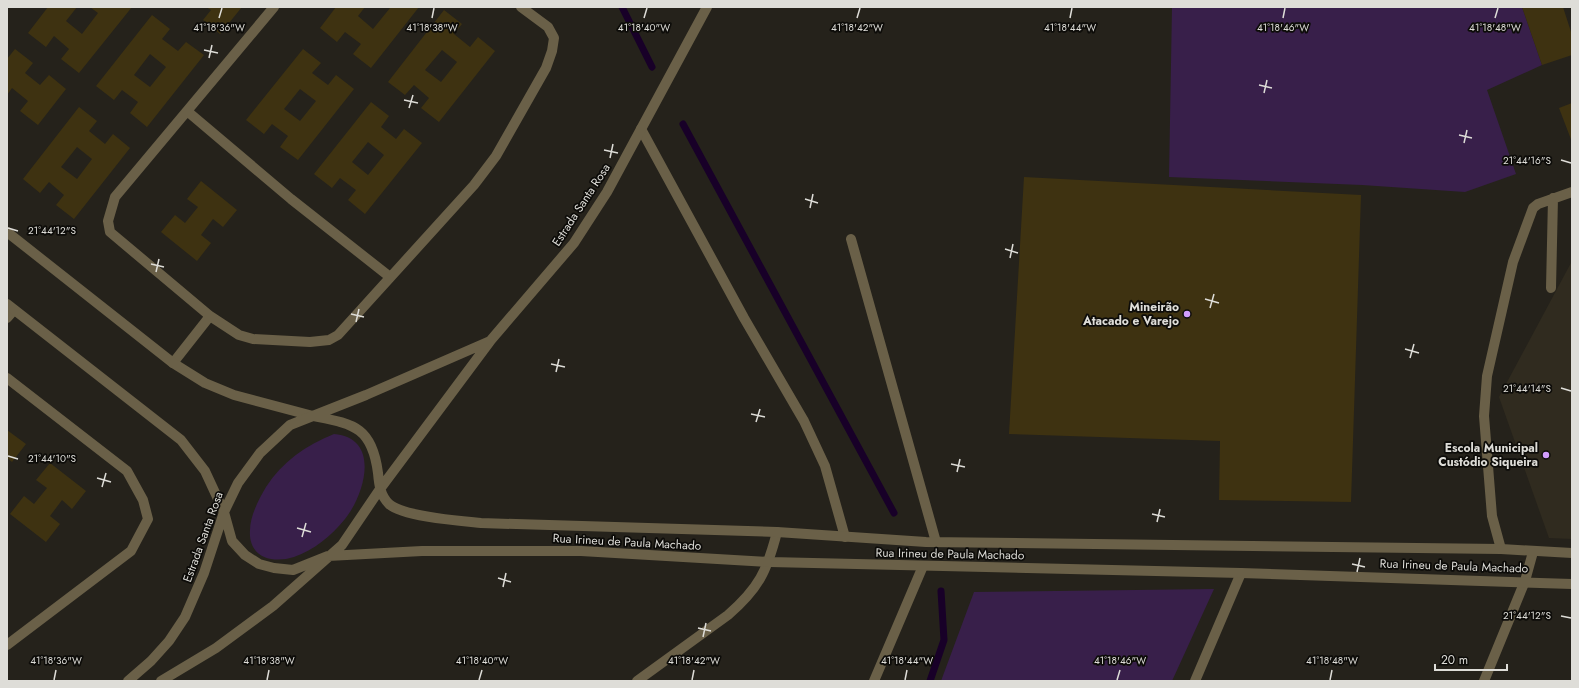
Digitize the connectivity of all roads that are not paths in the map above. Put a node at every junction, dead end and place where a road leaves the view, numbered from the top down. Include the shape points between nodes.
1 (274, 7) edge
2 (521, 7) edge
3 (707, 7) edge
4 (187, 111) junction
5 (641, 129) junction
6 (1572, 192) edge
7 (1553, 198) junction
8 (7, 232) edge
9 (851, 239) dead end
10 (390, 277) junction
11 (1551, 288) dead end
12 (11, 307) edge
13 (210, 316) junction
14 (7, 318) edge
15 (491, 340) junction
16 (173, 363) junction
17 (7, 378) edge
18 (313, 416) junction
19 (380, 489) junction
20 (224, 512) junction
21 (777, 532) junction
22 (845, 537) junction
23 (936, 542) junction
24 (1501, 549) junction
25 (1533, 552) junction
26 (1572, 553) edge
27 (328, 556) junction
28 (770, 562) junction
29 (923, 566) junction
30 (1241, 573) junction
31 (1525, 581) junction
32 (1572, 584) edge
33 (7, 645) edge
34 (128, 681) edge
35 (161, 681) edge
36 (637, 681) edge
37 (874, 681) edge
38 (1195, 681) edge
39 (1484, 681) edge

1 - 4 street
2 - 10 street via 548,27 554,38 546,68 496,156 474,185
3 - 5 street, Estrada Santa Rosa
4 - 10 street via 291,199
4 - 13 street via 115,197 108,221 110,232
5 - 15 street, Estrada Santa Rosa via 607,192 574,243
5 - 22 street via 744,318 804,421 825,466
6 - 7 street
7 - 11 street
7 - 24 street via 1538,204 1531,213 1513,262 1487,376 1485,432 1492,516
8 - 16 street
9 - 23 street
10 - 13 street via 338,335 329,340 310,342 253,339 239,335
12 - 14 street
12 - 20 street via 181,440 205,470
13 - 16 street
15 - 18 street, Estrada Santa Rosa
15 - 19 street, Estrada Santa Rosa
16 - 18 street via 205,383 234,395
17 - 33 street via 127,471 143,500 148,519 131,551
18 - 19 street via 345,422 360,430 369,442 376,460
18 - 20 street, Estrada Santa Rosa via 290,425 260,453 238,483
19 - 21 street, Rua Irineu de Paula Machado via 395,507 444,519 481,523
19 - 27 street, Estrada Santa Rosa via 342,545
20 - 27 street via 232,541 245,555 259,564 293,570
20 - 34 street, Estrada Santa Rosa via 204,573 185,617 169,640
21 - 22 street, Rua Irineu de Paula Machado
21 - 28 street
22 - 23 street, Rua Irineu de Paula Machado
23 - 24 street, Rua Irineu de Paula Machado
24 - 25 street, Rua Irineu de Paula Machado
25 - 26 street, Rua Irineu de Paula Machado
25 - 31 street
27 - 28 street, Rua Irineu de Paula Machado via 422,551 582,551
27 - 35 street, Estrada Santa Rosa via 274,606 216,648
28 - 29 street, Rua Irineu de Paula Machado
28 - 36 street via 754,589 740,604
29 - 30 street, Rua Irineu de Paula Machado
29 - 37 street
30 - 31 street, Rua Irineu de Paula Machado
30 - 38 street
31 - 32 street, Rua Irineu de Paula Machado
31 - 39 street

